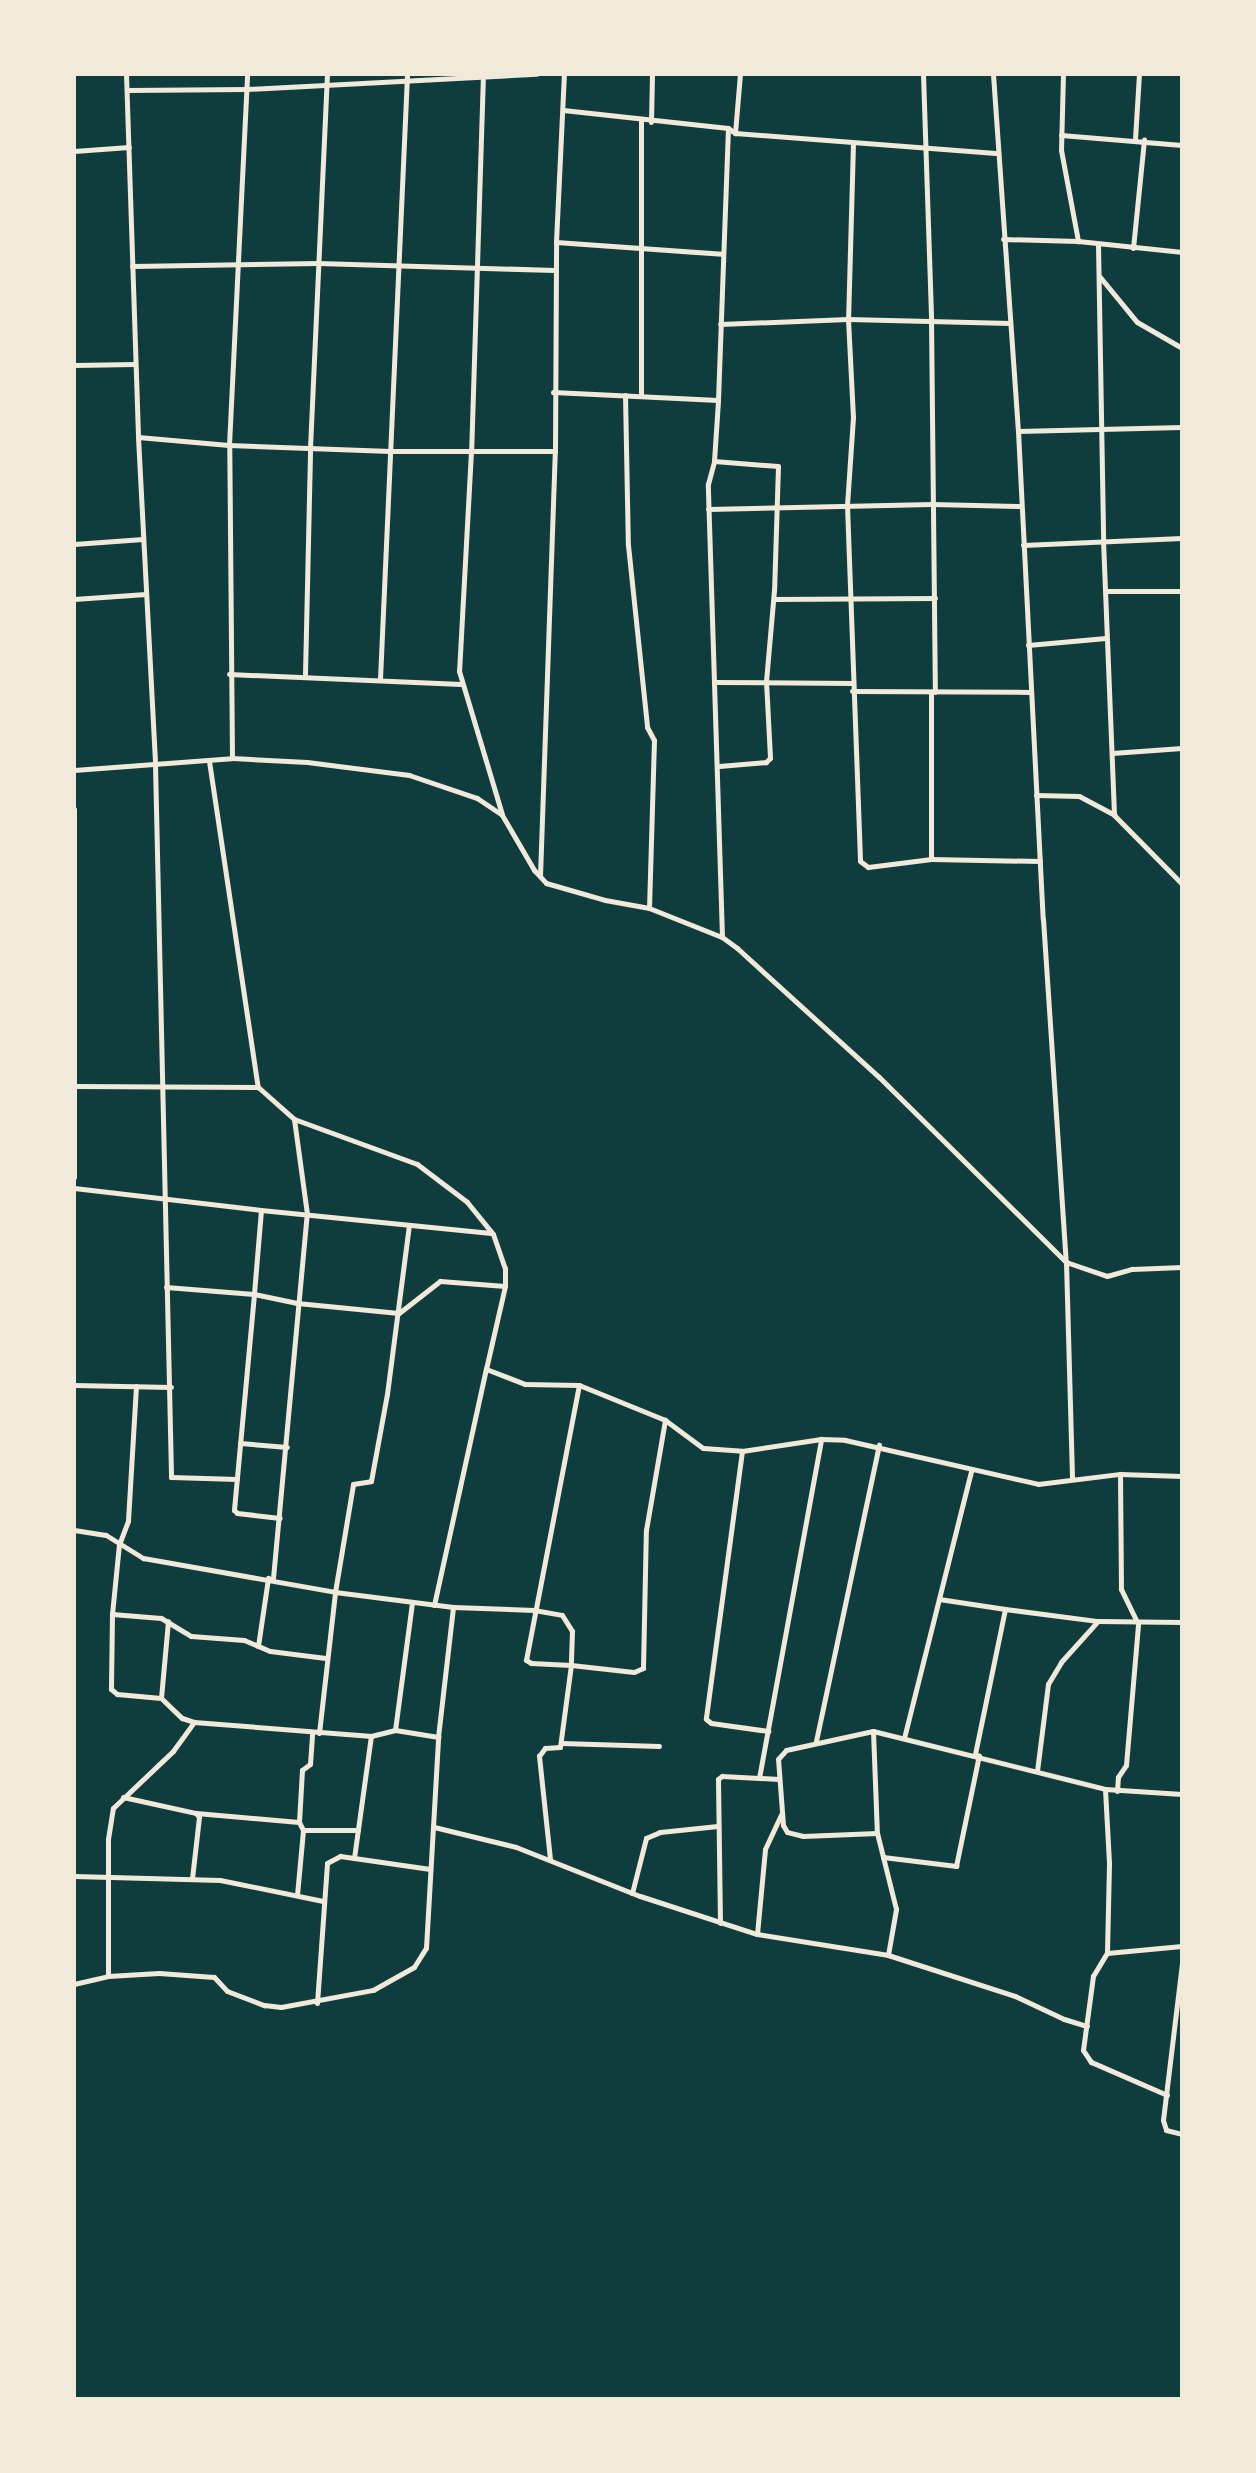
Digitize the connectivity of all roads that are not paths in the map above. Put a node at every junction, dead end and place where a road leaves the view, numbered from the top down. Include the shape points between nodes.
1 (126, 74) edge
2 (247, 74) edge
3 (327, 74) edge
4 (537, 74) edge
5 (564, 74) edge
6 (652, 74) edge
7 (740, 74) edge
8 (923, 74) edge
9 (993, 74) edge
10 (1063, 74) edge
11 (1139, 74) edge
12 (483, 75) edge
13 (406, 78) edge
14 (327, 84) junction
15 (247, 89) junction
16 (127, 90) junction
17 (563, 110) junction
18 (641, 120) junction
19 (651, 122) junction
20 (732, 130) junction
21 (1061, 135) junction
22 (1135, 139) junction
23 (1144, 140) junction
24 (853, 143) junction
25 (1182, 145) edge
26 (129, 147) junction
27 (925, 150) junction
28 (74, 151) edge
29 (995, 153) junction
30 (1003, 239) junction
31 (1078, 241) junction
32 (556, 242) junction
33 (1098, 244) junction
34 (1133, 248) junction
35 (643, 249) junction
36 (1182, 252) edge
37 (722, 254) junction
38 (318, 263) junction
39 (237, 265) junction
40 (132, 266) junction
41 (400, 266) junction
42 (478, 268) junction
43 (555, 270) junction
44 (1099, 276) junction
45 (848, 319) junction
46 (931, 319) junction
47 (1010, 323) junction
48 (720, 324) junction
49 (1182, 348) edge
50 (135, 364) junction
51 (74, 365) edge
52 (553, 392) junction
53 (625, 395) junction
54 (641, 396) junction
55 (718, 400) junction
56 (1182, 427) edge
57 (1101, 428) junction
58 (1018, 431) junction
59 (138, 437) junction
60 (229, 445) junction
61 (310, 448) junction
62 (390, 451) junction
63 (471, 451) junction
64 (555, 451) junction
65 (714, 461) junction
66 (932, 504) junction
67 (847, 505) junction
68 (1021, 506) junction
69 (777, 508) junction
70 (708, 509) junction
71 (1182, 538) edge
72 (143, 539) junction
73 (1103, 540) junction
74 (74, 544) edge
75 (1023, 545) junction
76 (1106, 591) junction
77 (1182, 591) edge
78 (146, 594) junction
79 (935, 598) junction
80 (74, 599) edge
81 (774, 599) junction
82 (850, 599) junction
83 (1106, 638) junction
84 (1028, 645) junction
85 (229, 674) junction
86 (305, 674) junction
87 (380, 679) junction
88 (766, 681) junction
89 (715, 682) junction
90 (852, 683) junction
91 (461, 684) junction
92 (852, 691) junction
93 (933, 692) junction
94 (1030, 692) junction
95 (1182, 748) edge
96 (1112, 753) junction
97 (232, 758) junction
98 (209, 761) junction
99 (155, 764) junction
100 (719, 766) junction
101 (74, 770) edge
102 (1036, 795) junction
103 (74, 809) edge
104 (502, 815) junction
105 (1114, 815) junction
106 (931, 859) junction
107 (1040, 861) junction
108 (540, 878) junction
109 (1181, 881) edge
110 (649, 908) junction
111 (722, 937) junction
112 (75, 1086) edge
113 (258, 1087) junction
114 (162, 1089) junction
115 (294, 1119) junction
116 (74, 1177) edge
117 (74, 1188) edge
118 (164, 1200) junction
119 (261, 1210) junction
120 (307, 1214) junction
121 (409, 1225) junction
122 (493, 1234) junction
123 (1066, 1262) junction
124 (1182, 1267) edge
125 (505, 1286) junction
126 (166, 1287) junction
127 (254, 1294) junction
128 (297, 1303) junction
129 (399, 1313) junction
130 (486, 1369) junction
131 (74, 1385) edge
132 (579, 1385) junction
133 (136, 1386) junction
134 (171, 1387) junction
135 (665, 1420) junction
136 (821, 1439) junction
137 (240, 1443) junction
138 (879, 1445) junction
139 (287, 1447) junction
140 (742, 1451) junction
141 (971, 1471) junction
142 (1120, 1474) junction
143 (1182, 1476) edge
144 (1072, 1478) junction
145 (237, 1479) junction
146 (280, 1518) junction
147 (74, 1530) edge
148 (119, 1544) junction
149 (271, 1578) junction
150 (335, 1592) junction
151 (939, 1599) junction
152 (412, 1602) junction
153 (434, 1605) junction
154 (453, 1607) junction
155 (1005, 1609) junction
156 (534, 1610) junction
157 (112, 1614) junction
158 (168, 1621) junction
159 (1098, 1621) junction
160 (1182, 1622) edge
161 (1138, 1624) junction
162 (258, 1646) junction
163 (326, 1658) junction
164 (571, 1665) junction
165 (161, 1698) junction
166 (194, 1722) junction
167 (395, 1730) junction
168 (768, 1731) junction
169 (873, 1731) junction
170 (316, 1733) junction
171 (371, 1736) junction
172 (438, 1737) junction
173 (904, 1738) junction
174 (816, 1741) junction
175 (561, 1743) junction
176 (659, 1746) dead end
177 (977, 1754) junction
178 (1037, 1771) junction
179 (759, 1778) junction
180 (779, 1779) junction
181 (1105, 1789) junction
182 (1117, 1791) junction
183 (1182, 1794) edge
184 (123, 1797) junction
185 (196, 1813) junction
186 (781, 1813) junction
187 (299, 1822) junction
188 (718, 1826) junction
189 (434, 1827) junction
190 (303, 1830) junction
191 (358, 1830) junction
192 (877, 1833) junction
193 (883, 1857) junction
194 (354, 1858) junction
195 (550, 1859) junction
196 (430, 1869) junction
197 (74, 1876) edge
198 (192, 1878) junction
199 (109, 1879) junction
200 (632, 1893) junction
201 (297, 1895) junction
202 (323, 1901) junction
203 (720, 1923) junction
204 (757, 1934) junction
205 (1182, 1946) edge
206 (1107, 1953) junction
207 (888, 1955) junction
208 (1182, 1963) edge
209 (108, 1976) junction
210 (74, 1984) edge
211 (317, 2003) junction
212 (1087, 2026) junction
213 (1167, 2095) junction
214 (1182, 2134) edge

1 - 16 street
2 - 15 street
3 - 14 street
4 - 12 street
5 - 17 street
6 - 19 street
7 - 20 street
8 - 27 street
9 - 29 street
10 - 21 street
11 - 22 street
12 - 13 street
12 - 42 street
13 - 14 street
13 - 41 street
14 - 15 street
14 - 38 street
15 - 16 street
15 - 39 street
16 - 26 street
17 - 18 street
17 - 32 street
18 - 19 street
18 - 35 street
19 - 20 street
20 - 24 street
20 - 37 street
21 - 22 street
21 - 31 street
22 - 23 street
23 - 25 street
23 - 34 street
24 - 27 street
24 - 45 street
26 - 28 street
26 - 40 street
27 - 29 street
27 - 46 street
29 - 30 street
30 - 31 street
30 - 47 street
31 - 33 street
32 - 35 street
32 - 43 street
33 - 34 street
33 - 44 street
34 - 36 street
35 - 37 street
35 - 54 street
37 - 48 street
38 - 39 street
38 - 41 street
38 - 61 street
39 - 40 street
39 - 60 street
40 - 50 street
41 - 42 street
41 - 62 street
42 - 43 street
42 - 63 street
43 - 52 street
44 - 49 street via 1137,322
44 - 57 street
45 - 46 street
45 - 48 street
45 - 67 street via 853,417
46 - 47 street
46 - 66 street
47 - 58 street
48 - 55 street
50 - 51 street
50 - 59 street
52 - 53 street
52 - 64 street
53 - 54 street
53 - 110 street via 628,545 646,723 654,740
54 - 55 street
55 - 65 street
56 - 57 street
57 - 58 street
57 - 73 street
58 - 68 street
59 - 60 street
59 - 72 street
60 - 61 street
60 - 85 street
61 - 62 street
61 - 86 street
62 - 63 street
62 - 87 street
63 - 64 street
63 - 91 street
64 - 108 street
65 - 69 street via 778,465
65 - 70 street
66 - 67 street
66 - 68 street
66 - 79 street
67 - 69 street
67 - 82 street
68 - 75 street
69 - 70 street
69 - 81 street
70 - 89 street
71 - 73 street
72 - 74 street
72 - 78 street
73 - 75 street
73 - 76 street
75 - 84 street
76 - 77 street
76 - 83 street
78 - 80 street
78 - 99 street
79 - 82 street
79 - 93 street
81 - 82 street
81 - 88 street
82 - 90 street
83 - 84 street
83 - 96 street
84 - 94 street
85 - 86 street
85 - 97 street
86 - 87 street
87 - 91 street
88 - 89 street
88 - 90 street
88 - 100 street via 769,761
89 - 100 street
90 - 92 street
91 - 104 street
92 - 93 street
92 - 106 street via 861,864
93 - 94 street
93 - 106 street
94 - 102 street
95 - 96 street
96 - 105 street
97 - 98 street
97 - 104 street via 409,775 477,798
98 - 99 street
98 - 113 street
99 - 101 street
99 - 114 street
100 - 111 street
102 - 105 street via 1079,796
102 - 107 street
103 - 112 street
104 - 108 street
105 - 109 street
106 - 107 street
107 - 123 street
108 - 110 street
110 - 111 street
111 - 123 street via 879,1077
112 - 114 street
112 - 116 street
113 - 114 street
113 - 115 street
114 - 118 street
115 - 120 street
115 - 122 street via 417,1164 467,1202
117 - 118 street
118 - 119 street
118 - 126 street
119 - 120 street
119 - 127 street
120 - 121 street
120 - 128 street
121 - 122 street
121 - 129 street
122 - 125 street via 505,1268
123 - 124 street via 1107,1276
123 - 144 street
125 - 129 street via 440,1281
125 - 130 street
126 - 127 street
126 - 134 street
127 - 128 street
127 - 137 street
128 - 129 street
128 - 139 street
129 - 150 street via 371,1481 353,1484
130 - 132 street via 525,1384
130 - 153 street
131 - 133 street
132 - 135 street
132 - 156 street
133 - 134 street
133 - 148 street via 128,1521
134 - 145 street via 171,1477
135 - 140 street via 703,1448
135 - 164 street via 646,1530 643,1668 634,1672
136 - 138 street
136 - 140 street
136 - 168 street
137 - 139 street
137 - 145 street
138 - 141 street
138 - 174 street
139 - 146 street
140 - 168 street via 706,1719
141 - 144 street via 1038,1484
141 - 151 street
142 - 143 street
142 - 144 street
142 - 161 street via 1121,1589
145 - 146 street via 237,1513
146 - 149 street
147 - 148 street via 106,1535
148 - 149 street via 143,1558
148 - 157 street
149 - 150 street
149 - 162 street
150 - 152 street
150 - 163 street
151 - 155 street
151 - 173 street
152 - 153 street
152 - 167 street
153 - 154 street
154 - 156 street
154 - 172 street
155 - 159 street
155 - 177 street
156 - 164 street via 567,1617
156 - 164 street via 527,1662
157 - 158 street
157 - 165 street via 111,1689
158 - 162 street via 191,1636
158 - 165 street
159 - 161 street
159 - 178 street via 1048,1684
160 - 161 street
161 - 182 street via 1126,1765
162 - 163 street
163 - 170 street
164 - 175 street
165 - 166 street
166 - 170 street
166 - 184 street via 173,1751
167 - 171 street
167 - 172 street
168 - 179 street
169 - 173 street
169 - 174 street
169 - 192 street
170 - 171 street
170 - 187 street via 310,1764 302,1770
171 - 191 street
172 - 189 street
173 - 177 street
174 - 180 street via 780,1754
175 - 176 street
175 - 195 street via 539,1756
177 - 178 street
177 - 193 street via 956,1866
178 - 181 street
179 - 180 street
179 - 188 street via 718,1779
180 - 186 street
181 - 182 street
181 - 206 street
182 - 183 street
184 - 185 street
184 - 199 street via 113,1808
185 - 187 street
185 - 198 street
186 - 192 street via 793,1836
186 - 204 street via 764,1856
187 - 190 street
188 - 200 street via 646,1838
188 - 203 street
189 - 195 street
189 - 196 street
190 - 191 street
190 - 201 street
191 - 194 street
192 - 193 street
193 - 207 street via 896,1909
194 - 196 street
194 - 202 street via 340,1856 327,1863
195 - 200 street
196 - 211 street via 422,1959 373,1990
197 - 199 street
198 - 199 street
198 - 201 street
199 - 209 street
200 - 203 street
201 - 202 street
202 - 211 street
203 - 204 street
204 - 207 street
205 - 206 street
206 - 212 street via 1093,1976
207 - 212 street via 1015,1996
208 - 213 street
209 - 210 street
209 - 211 street via 214,1977 227,1991 264,2005
212 - 213 street via 1087,2060
213 - 214 street via 1163,2126

